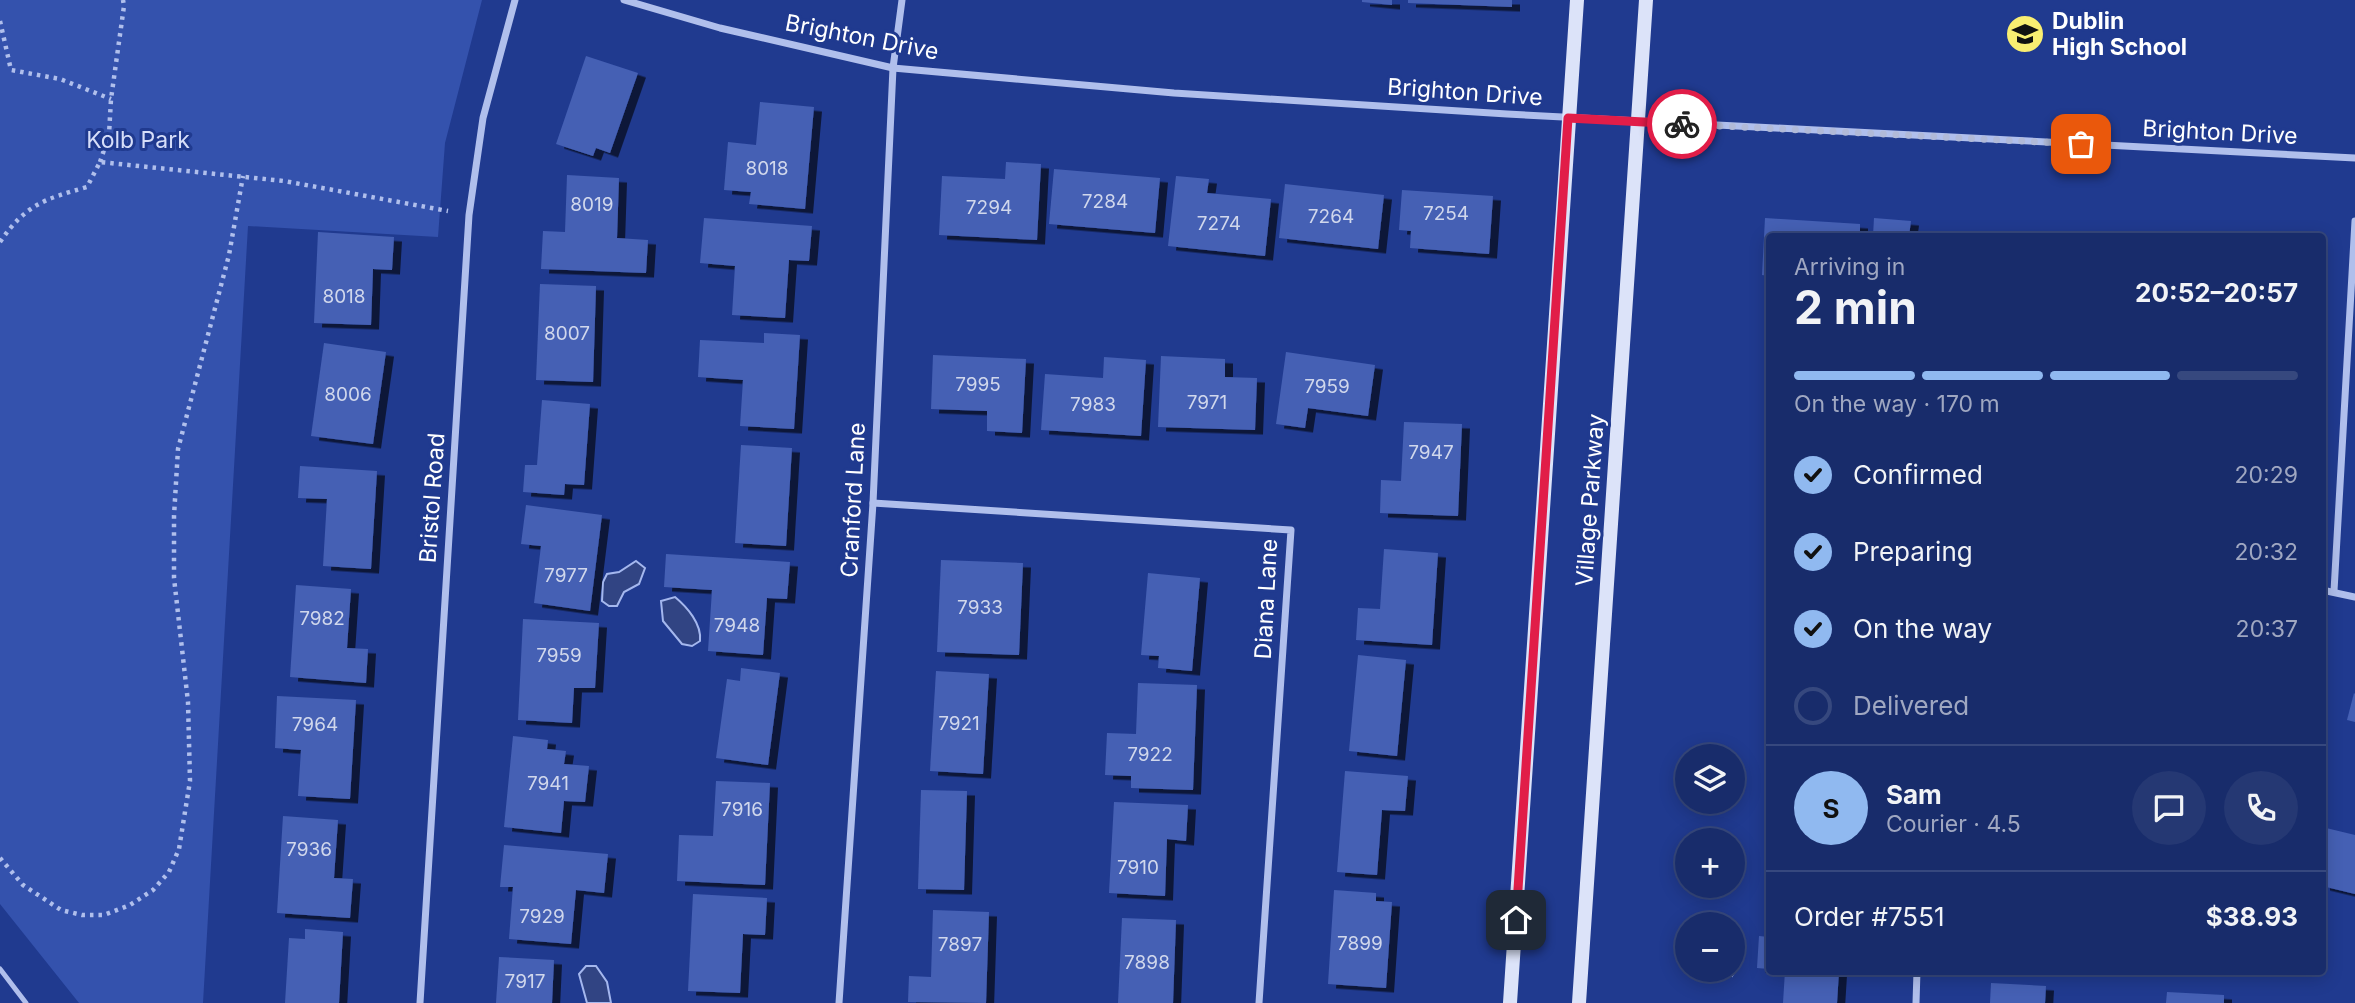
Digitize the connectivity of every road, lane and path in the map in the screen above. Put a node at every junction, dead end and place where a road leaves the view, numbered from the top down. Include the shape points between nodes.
1 (123, 0) edge
2 (514, 0) edge
3 (624, 0) edge
4 (902, 0) edge
5 (1577, 0) edge
6 (1646, 0) edge
7 (0, 21) edge
8 (893, 68) junction
9 (111, 99) junction
10 (1568, 118) junction
11 (1639, 122) junction
12 (2355, 158) edge
13 (100, 162) junction
14 (243, 176) junction
15 (439, 209) dead end
16 (2355, 221) edge
17 (0, 242) edge
18 (873, 503) junction
19 (2326, 590) edge
20 (2334, 591) junction
21 (2355, 597) edge
22 (0, 858) edge
23 (0, 969) edge
24 (1917, 975) edge
25 (26, 1003) edge
26 (420, 1003) edge
27 (839, 1003) edge
28 (1259, 1003) edge
29 (1510, 1003) edge
30 (1579, 1003) edge
31 (1916, 1003) edge

1 - 9 path
2 - 26 street, Bristol Road via 483,118 470,215
3 - 8 street, Brighton Drive via 720,28
4 - 8 street, Cranford Lane
5 - 10 street, Village Parkway
6 - 11 street, Village Parkway
7 - 9 path via 11,70 60,79
8 - 10 street, Brighton Drive via 1174,93
8 - 18 street, Cranford Lane
9 - 13 path via 109,135
10 - 11 street, Brighton Drive
10 - 29 street, Village Parkway
11 - 12 street, Brighton Drive
11 - 30 street, Village Parkway
13 - 14 path
13 - 17 path via 87,187 26,210
14 - 15 path
14 - 22 path via 229,255 178,449 174,578 188,702 190,781 179,849 169,872 153,890 104,915 61,910 23,885
16 - 20 street
18 - 27 street, Cranford Lane
18 - 28 street, Diana Lane via 1291,530
19 - 20 street
20 - 21 street
23 - 25 lane
24 - 31 street

